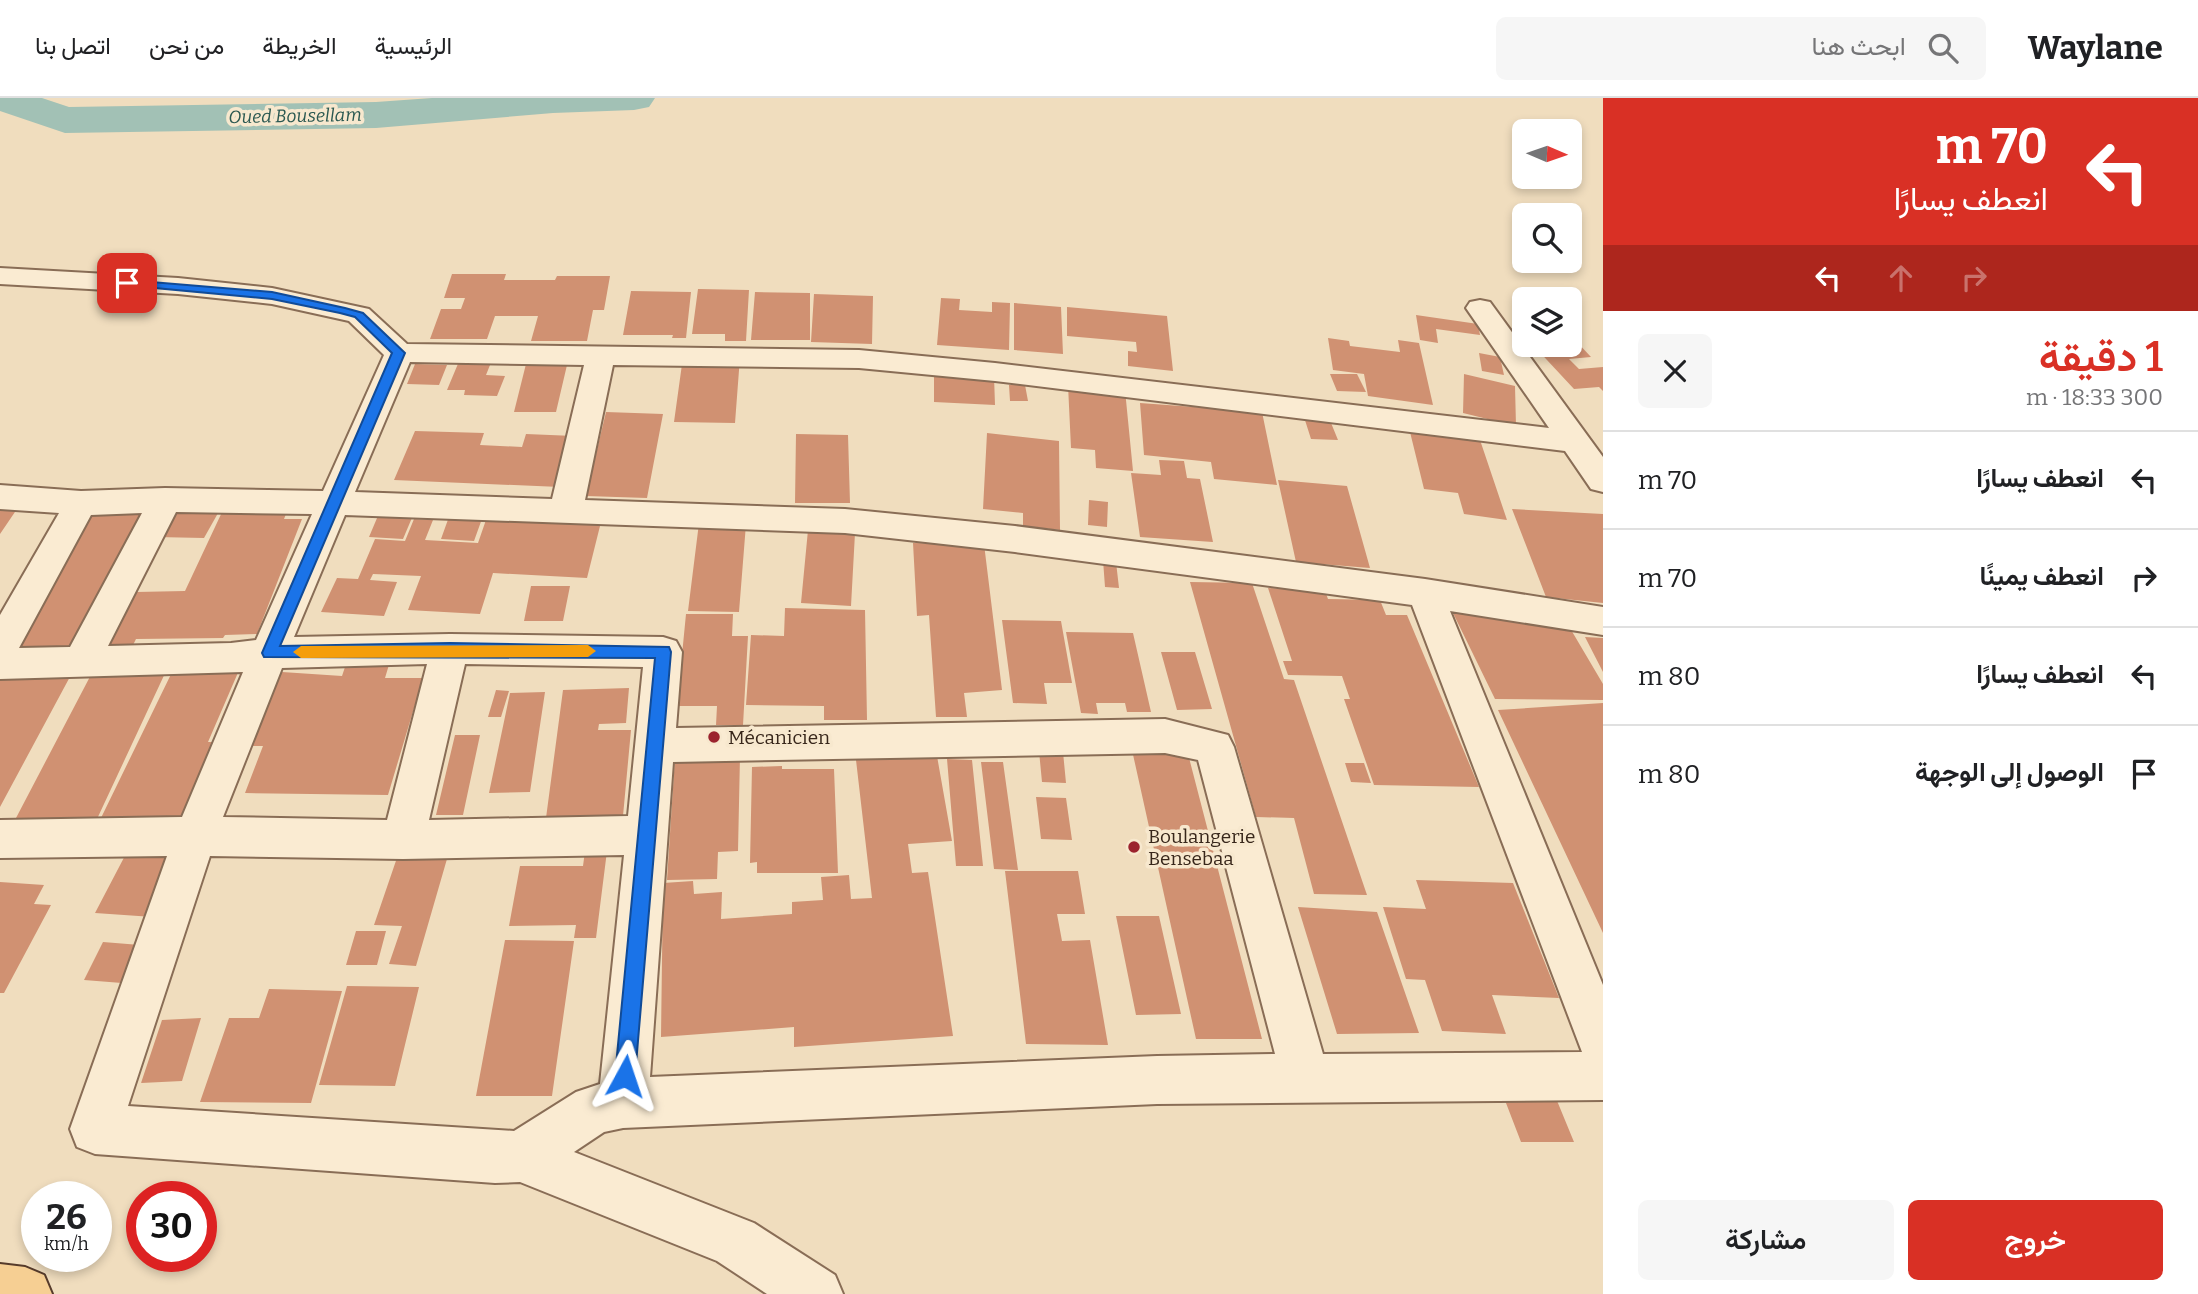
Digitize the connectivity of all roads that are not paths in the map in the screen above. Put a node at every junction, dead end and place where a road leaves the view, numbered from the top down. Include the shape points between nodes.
1 (0, 276) edge
2 (1480, 308) dead end
3 (399, 353) junction
4 (601, 355) junction
5 (1587, 447) edge
6 (1603, 481) edge
7 (0, 497) edge
8 (165, 500) junction
9 (81, 503) junction
10 (334, 503) junction
11 (566, 511) junction
12 (1425, 593) junction
13 (1603, 621) edge
14 (0, 649) edge
15 (450, 649) junction
16 (270, 653) junction
17 (82, 661) junction
18 (0, 664) edge
19 (656, 745) junction
20 (648, 835) junction
21 (195, 836) junction
22 (0, 839) edge
23 (403, 840) junction
24 (1603, 1044) edge
25 (1603, 1076) edge
26 (1306, 1078) junction
27 (623, 1103) junction
28 (520, 1156) junction
29 (0, 1291) edge
30 (25, 1294) edge
31 (816, 1294) edge

1 - 3 street via 178,286 298,301 359,315
2 - 5 street via 1526,375
3 - 4 street
3 - 10 street
4 - 5 street via 859,359
4 - 11 street
5 - 6 street
7 - 9 street
8 - 9 street
8 - 10 street
8 - 17 street
9 - 14 street
10 - 11 street
10 - 16 street
11 - 12 street via 845,521
12 - 13 street
12 - 24 street
15 - 16 street
15 - 19 street via 663,652
15 - 23 street
16 - 17 street
16 - 21 street
17 - 18 street
19 - 20 street
19 - 26 street via 1165,736 1214,747
20 - 23 street
20 - 27 street
21 - 22 street
21 - 23 street
21 - 28 street via 95,1129
25 - 26 street
26 - 27 street
27 - 28 street via 594,1110
28 - 31 street via 735,1242
29 - 30 main road

